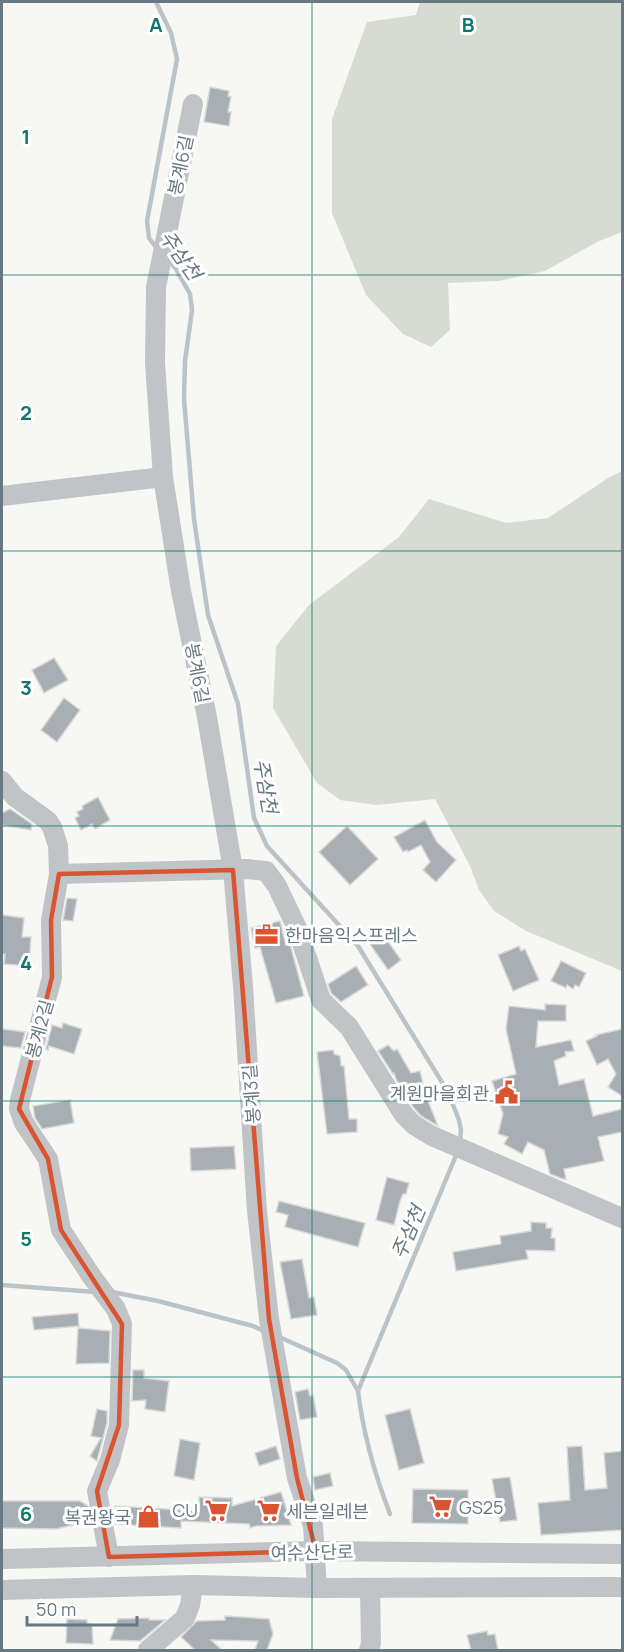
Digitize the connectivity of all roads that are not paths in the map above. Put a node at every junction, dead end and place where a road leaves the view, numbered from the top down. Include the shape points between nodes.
1 (193, 104) dead end
2 (163, 477) junction
3 (2, 496) edge
4 (2, 781) edge
5 (233, 870) junction
6 (59, 874) junction
7 (622, 1218) edge
8 (316, 1551) junction
9 (622, 1554) edge
10 (109, 1557) junction
11 (2, 1559) edge
12 (193, 1585) junction
13 (622, 1587) edge
14 (316, 1588) junction
15 (370, 1588) junction
16 (2, 1590) edge
17 (148, 1650) edge
18 (369, 1650) edge

1 - 2 street, 봉계6길 via 155,304 154,352
2 - 3 street
2 - 5 street, 봉계6길
4 - 6 street, 봉계2길 via 52,827 58,846
5 - 6 street
5 - 7 street via 255,869 270,875 297,928 321,1000 349,1027 404,1115 418,1128
5 - 8 street, 봉계3길 via 258,1211 270,1319 297,1478 313,1526
6 - 10 street, 봉계2길 via 51,920 52,977 19,1109 48,1159 61,1230 116,1308 122,1324 120,1416 110,1460 97,1491
8 - 9 street, 여수산단로
8 - 10 street, 여수산단로
8 - 14 street
10 - 11 street, 여수산단로
12 - 14 street, 여수산단로
12 - 16 street, 여수산단로
12 - 17 street via 185,1618
13 - 15 street, 여수산단로
14 - 15 street, 여수산단로
15 - 18 street

